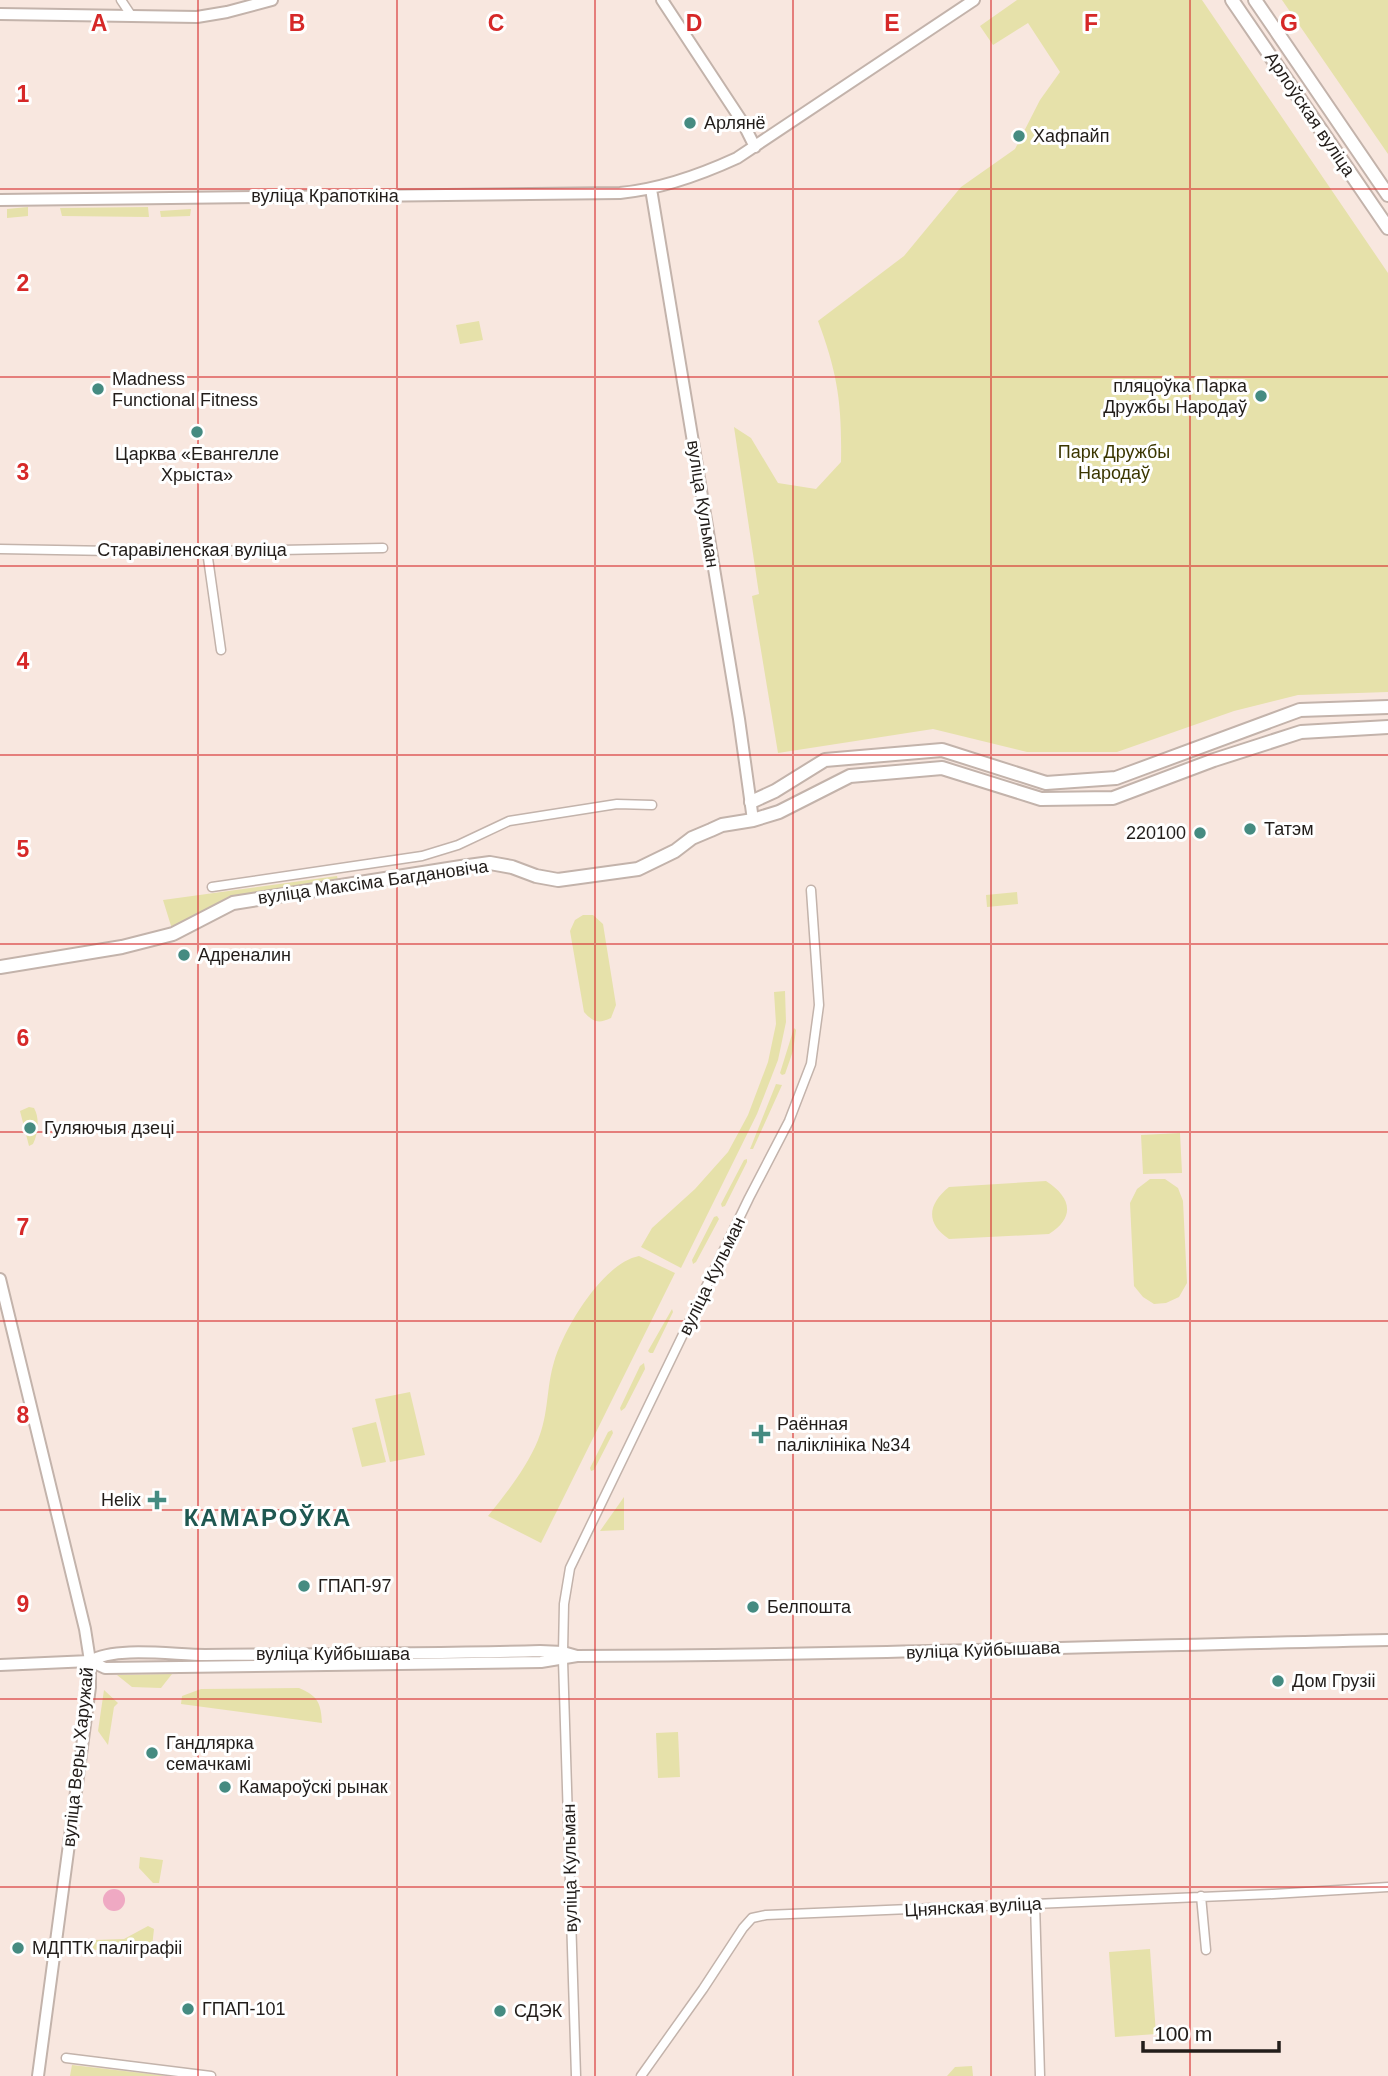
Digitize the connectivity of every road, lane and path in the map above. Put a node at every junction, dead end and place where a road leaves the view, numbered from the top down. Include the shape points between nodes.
1 (121, 0) edge
2 (272, 0) edge
3 (662, 0) edge
4 (974, 0) edge
5 (1232, 0) edge
6 (1255, 0) edge
7 (0, 14) edge
8 (131, 15) junction
9 (755, 147) junction
10 (651, 189) junction
11 (1388, 195) edge
12 (0, 200) edge
13 (1388, 228) edge
14 (383, 548) dead end
15 (0, 549) edge
16 (207, 551) junction
17 (221, 650) dead end
18 (1388, 708) edge
19 (1388, 727) edge
20 (751, 802) junction
21 (652, 805) dead end
22 (753, 820) junction
23 (212, 887) dead end
24 (811, 890) dead end
25 (0, 967) edge
26 (0, 1279) edge
27 (1388, 1640) edge
28 (563, 1656) junction
29 (90, 1661) junction
30 (0, 1665) edge
31 (1388, 1887) edge
32 (1202, 1896) junction
33 (1035, 1903) junction
34 (1206, 1950) dead end
35 (66, 2058) dead end
36 (38, 2076) edge
37 (211, 2076) edge
38 (576, 2076) edge
39 (641, 2076) edge
40 (1040, 2076) edge

1 - 8 street
2 - 8 main road via 197,17
3 - 9 main road
4 - 9 main road, вуліца Крапоткіна
5 - 13 main road, Арлоўская вуліца
6 - 11 main road, Арлоўская вуліца
7 - 8 main road
9 - 10 main road, вуліца Крапоткіна via 710,170
10 - 12 main road, вуліца Крапоткіна
10 - 20 main road, вуліца Кульман
14 - 16 street, Старавіленская вуліца
15 - 16 street, Старавіленская вуліца
16 - 17 street
18 - 20 main road via 1300,710 1116,778 1046,783 942,750 825,760
19 - 22 main road, вуліца Максіма Багдановіча via 1301,732 1113,798 1041,799 942,768 850,776
20 - 22 main road, вуліца Кульман
21 - 23 street, вуліца Максіма Багдановіча via 617,804 509,821 438,852
22 - 25 main road, вуліца Максіма Багдановіча via 722,825 638,869 558,880 490,863 461,867 233,903 173,934
24 - 28 street, вуліца Кульман via 819,1005 811,1063 789,1121 569,1568
26 - 29 main road, вуліца Веры Харужай
27 - 28 main road, вуліца Куйбышава
28 - 29 main road, вуліца Куйбышава via 541,1662 105,1668
28 - 38 street, вуліца Кульман
29 - 30 main road, вуліца Куйбышава
29 - 36 main road, вуліца Веры Харужай
31 - 32 street, Цнянская вуліца
32 - 33 street, Цнянская вуліца
32 - 34 street
33 - 39 street, Цнянская вуліца via 752,1919
33 - 40 street
35 - 37 street

